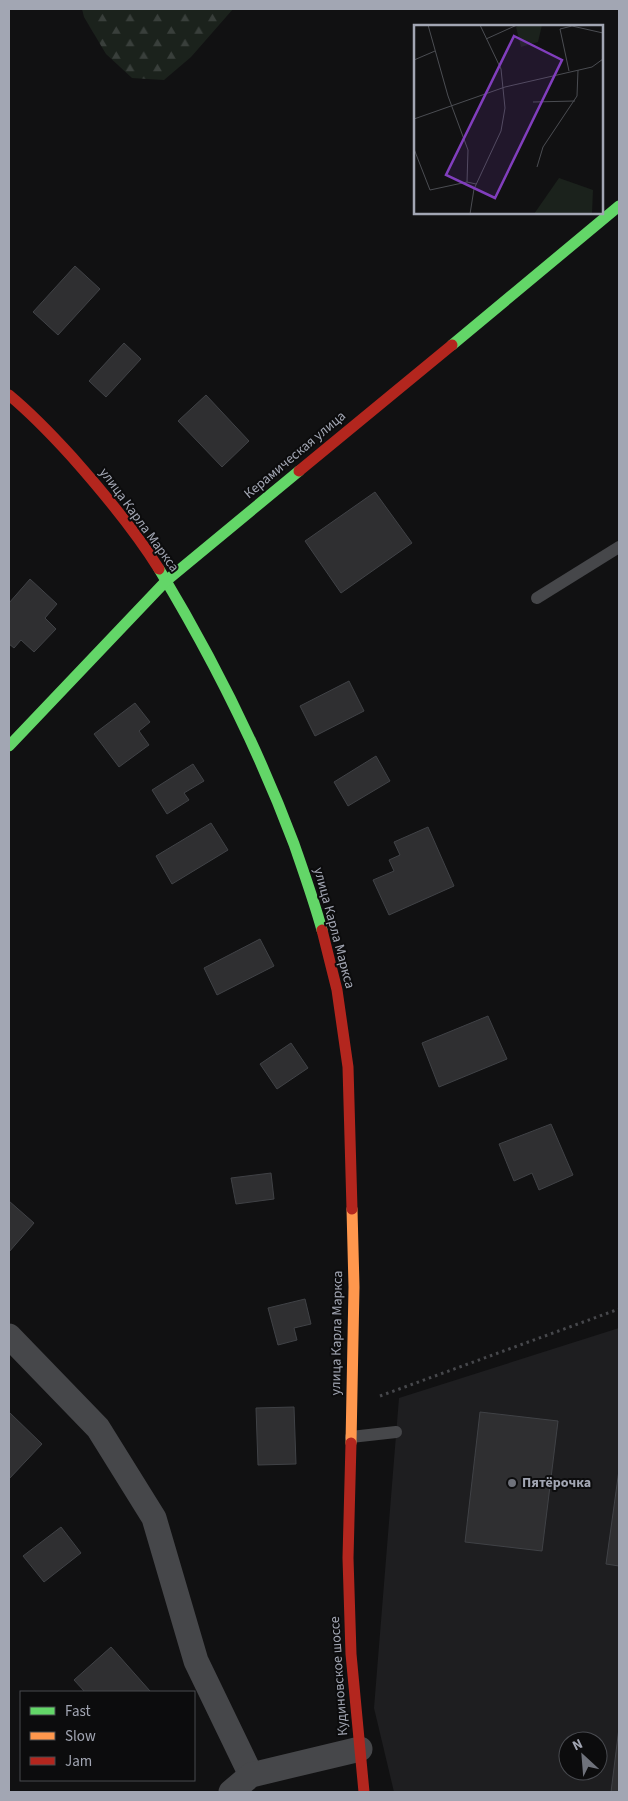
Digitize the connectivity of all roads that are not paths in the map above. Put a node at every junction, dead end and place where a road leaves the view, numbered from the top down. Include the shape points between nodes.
1 (619, 206) edge
2 (9, 395) edge
3 (619, 547) edge
4 (166, 581) junction
5 (537, 598) dead end
6 (9, 746) edge
7 (9, 1336) edge
8 (396, 1432) dead end
9 (351, 1437) junction
10 (348, 1558) joint
11 (360, 1749) junction
12 (251, 1775) junction
13 (231, 1792) edge
14 (364, 1792) edge

1 - 4 main road, Керамическая улица
2 - 4 main road, улица Карла Маркса via 28,410 98,485
3 - 5 lane
4 - 6 main road, Керамическая улица
4 - 9 main road, улица Карла Маркса via 235,705 276,796 314,900 337,990 348,1067 354,1287
7 - 12 street via 98,1428 154,1518 196,1661
8 - 9 lane
9 - 10 main road, улица Карла Маркса
10 - 11 main road, Кудиновское шоссе via 351,1654
11 - 12 street
11 - 14 main road, Кудиновское шоссе
12 - 13 street

